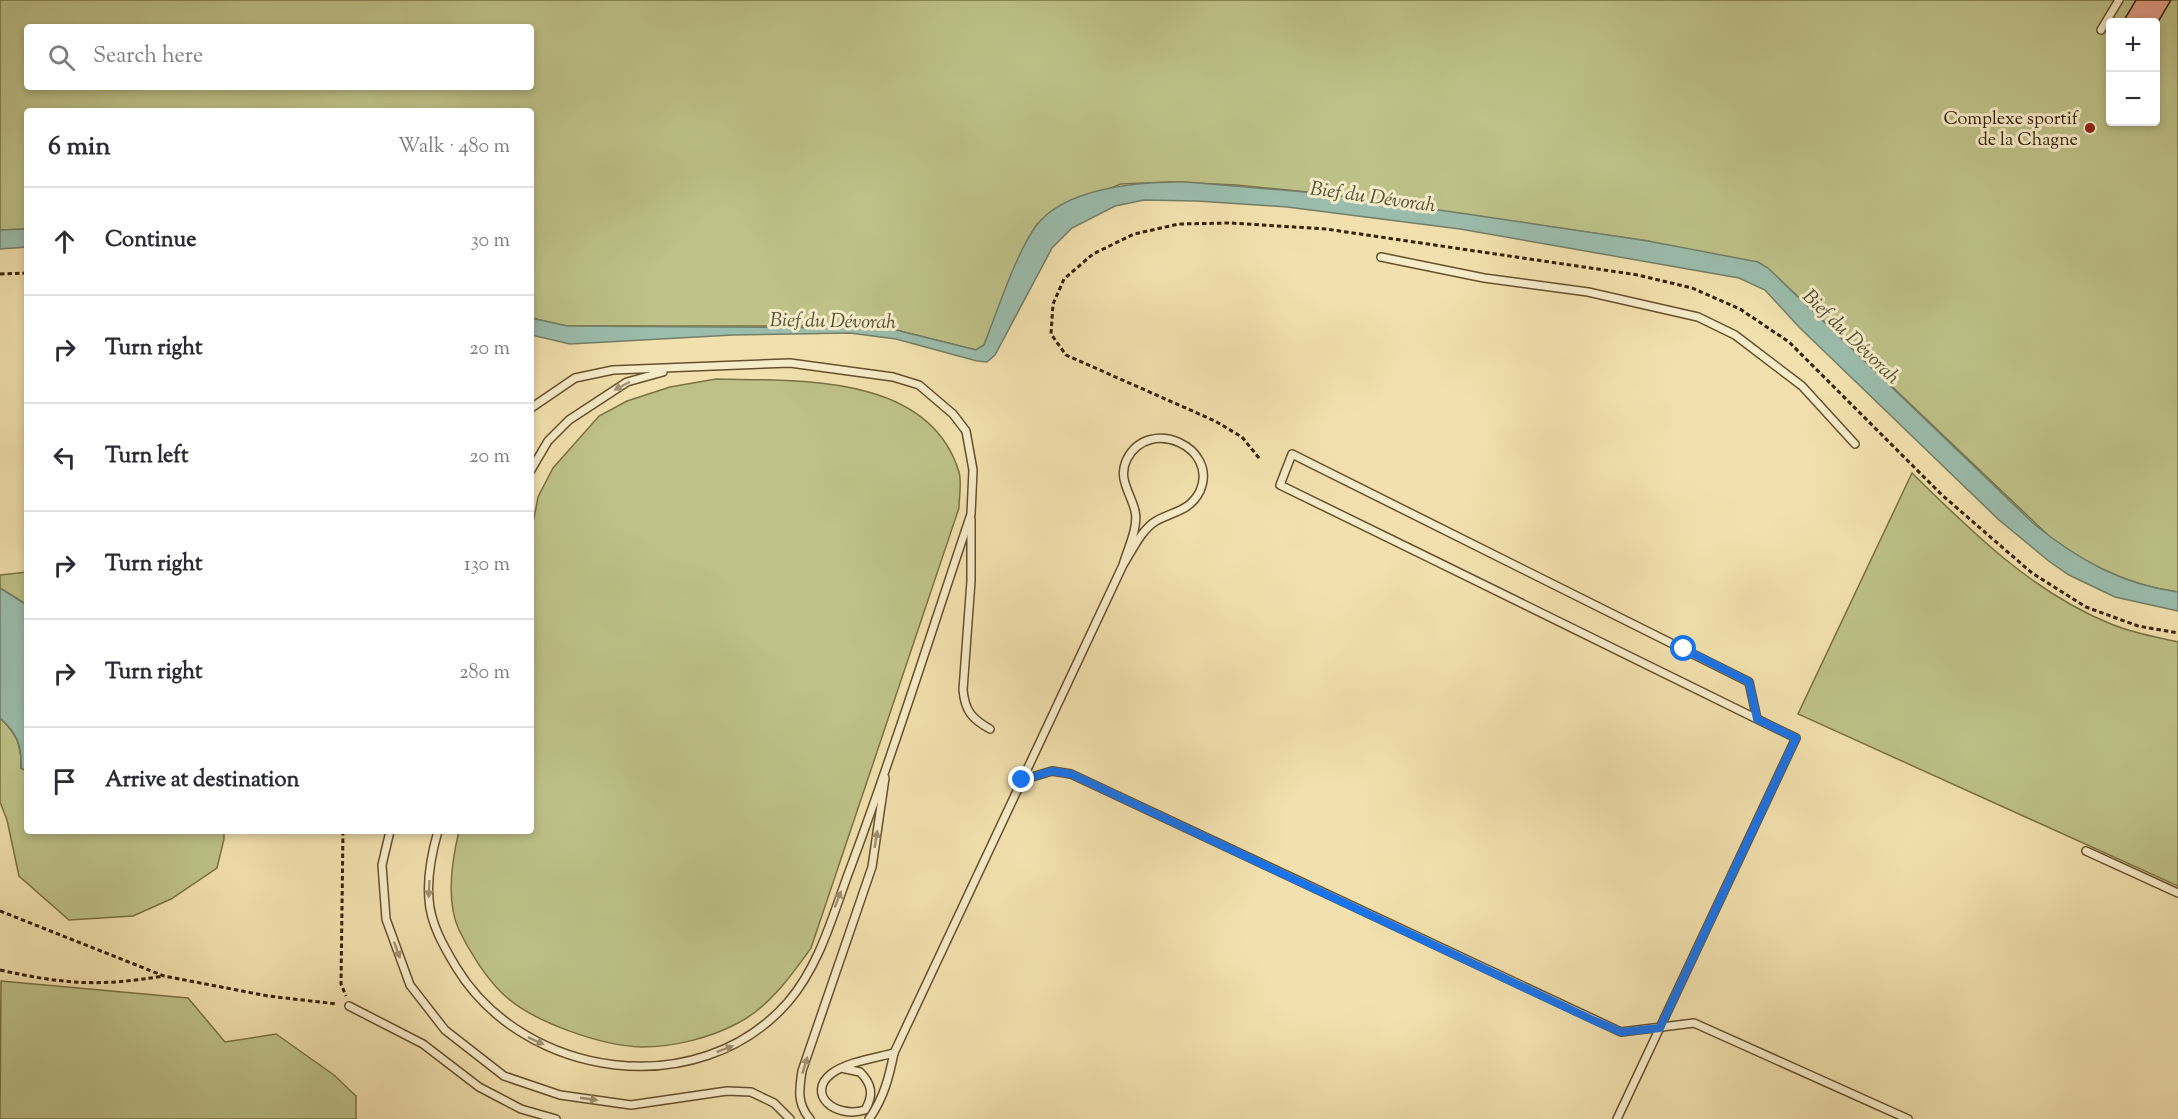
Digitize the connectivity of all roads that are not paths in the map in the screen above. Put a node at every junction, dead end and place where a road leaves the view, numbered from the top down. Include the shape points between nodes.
1 (2117, 0) edge
2 (2101, 30) dead end
3 (1381, 257) dead end
4 (677, 369) junction
5 (534, 406) edge
6 (1855, 444) dead end
7 (534, 465) edge
8 (971, 514) junction
9 (1123, 565) junction
10 (1757, 719) junction
11 (990, 729) dead end
12 (888, 760) junction
13 (1022, 780) junction
14 (389, 834) edge
15 (437, 834) edge
16 (2086, 851) dead end
17 (2178, 893) edge
18 (349, 1006) road end
19 (1660, 1028) junction
20 (894, 1053) junction
21 (841, 1068) junction
22 (556, 1119) edge
23 (790, 1119) edge
24 (810, 1119) edge
25 (869, 1119) edge
26 (1617, 1119) edge
27 (1908, 1119) edge

1 - 2 lane
3 - 6 lane via 1484,278 1588,292 1698,317 1735,335 1802,386
4 - 5 lane via 613,370 575,378
4 -> 7 lane via 627,382 595,402 548,441
4 - 8 lane via 790,363 893,377 919,385 953,414 966,431 973,470
8 - 11 lane via 971,581 963,690 965,708 975,721
8 - 12 lane
9 - 9 lane via 1136,512 1123,477 1127,459 1151,439 1179,440 1200,462 1201,489 1191,505 1156,521
9 - 13 lane
10 - 10 lane via 1280,485 1292,454 1749,682
10 - 19 lane via 1796,738
15 -> 12 lane via 430,868 429,900 437,930 468,987 491,1010 517,1032 573,1056 637,1067 677,1065 738,1044 764,1026 795,993 819,950
24 -> 12 lane via 798,1093 802,1071 872,867
13 - 19 lane via 1052,771 1071,774 1612,1029 1621,1032
13 - 20 lane
14 -> 23 lane via 382,865 386,919 410,985 444,1030 504,1076 560,1095 631,1105 727,1091 751,1092 774,1102
16 - 17 lane
18 - 22 lane via 423,1044 479,1087 521,1109
19 - 26 lane
19 - 27 lane via 1694,1023
20 - 21 lane
20 - 25 lane via 880,1105
21 - 21 lane via 827,1078 822,1098 836,1115 849,1118 869,1103 870,1085 860,1072

